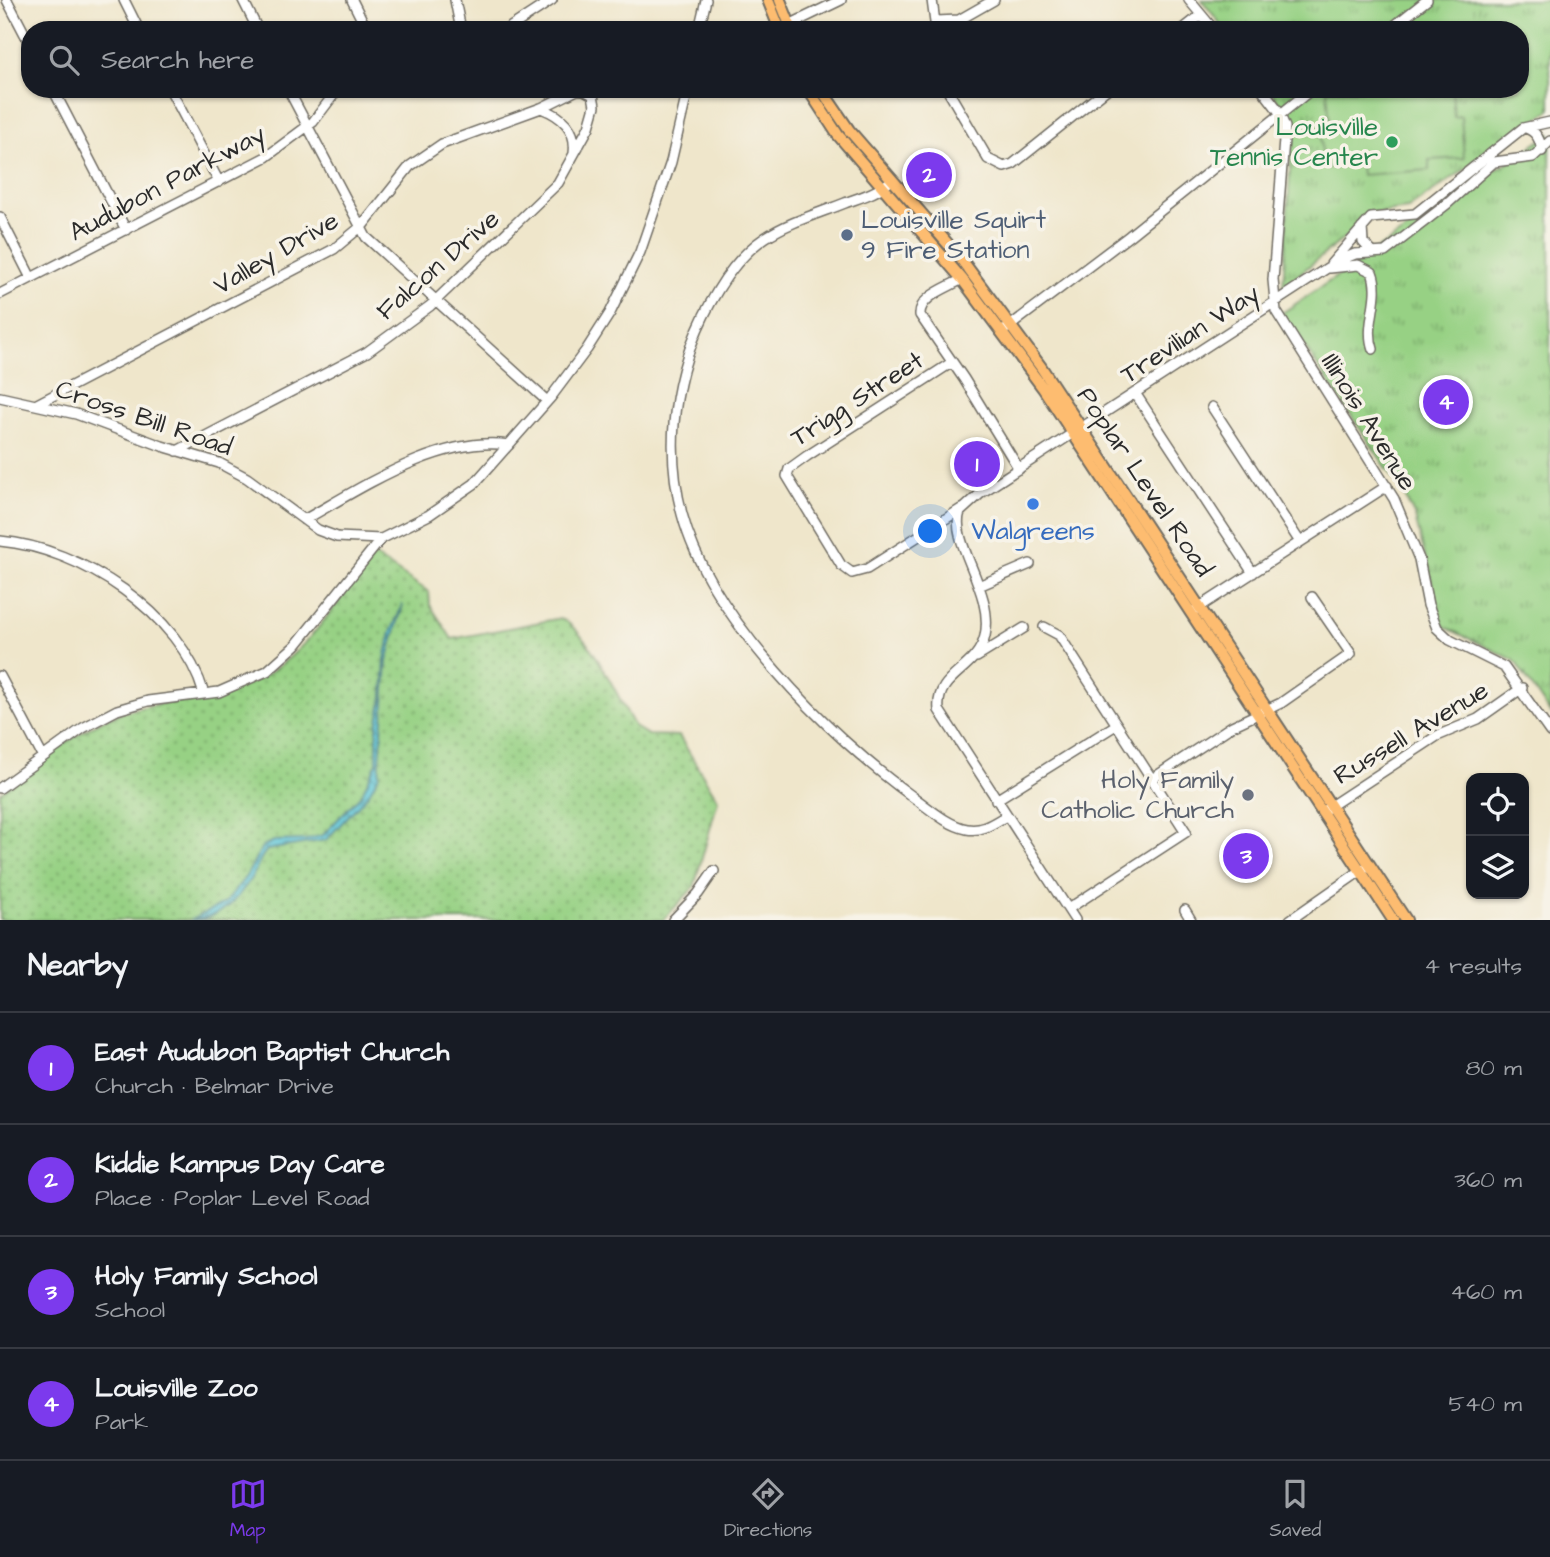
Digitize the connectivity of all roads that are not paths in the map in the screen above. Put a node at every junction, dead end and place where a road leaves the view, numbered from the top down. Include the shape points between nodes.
1 (7, 0) edge
2 (124, 0) edge
3 (243, 0) edge
4 (352, 0) edge
5 (455, 0) edge
6 (552, 0) edge
7 (706, 0) edge
8 (768, 0) edge
9 (780, 0) edge
10 (841, 0) edge
11 (933, 0) edge
12 (994, 0) edge
13 (1189, 0) edge
14 (1427, 0) edge
15 (540, 5) edge
16 (1201, 15) junction
17 (134, 21) edge
18 (254, 21) edge
19 (362, 21) edge
20 (459, 21) edge
21 (518, 21) edge
22 (701, 21) edge
23 (781, 21) edge
24 (784, 21) edge
25 (801, 21) edge
26 (935, 21) edge
27 (955, 21) edge
28 (1193, 21) edge
29 (1206, 21) edge
30 (1400, 21) edge
31 (21, 27) edge
32 (57, 98) edge
33 (175, 98) edge
34 (293, 98) edge
35 (331, 98) edge
36 (561, 98) edge
37 (593, 98) edge
38 (686, 98) edge
39 (814, 98) edge
40 (827, 98) edge
41 (952, 98) edge
42 (1096, 98) edge
43 (1268, 98) edge
44 (1300, 98) edge
45 (541, 108) junction
46 (1280, 114) junction
47 (1550, 122) edge
48 (308, 126) junction
49 (1523, 128) junction
50 (1550, 141) edge
51 (1542, 151) junction
52 (573, 159) junction
53 (219, 182) junction
54 (887, 184) junction
55 (0, 217) edge
56 (360, 228) junction
57 (1362, 228) junction
58 (126, 230) junction
59 (1373, 253) junction
60 (1329, 269) junction
61 (31, 278) junction
62 (962, 279) junction
63 (0, 294) edge
64 (435, 301) junction
65 (1274, 305) junction
66 (1007, 328) junction
67 (1373, 349) dead end
68 (951, 363) junction
69 (1135, 393) junction
70 (0, 397) edge
71 (547, 401) junction
72 (37, 404) junction
73 (1212, 407) dead end
74 (1078, 431) junction
75 (509, 445) junction
76 (177, 451) junction
77 (1019, 469) junction
78 (1387, 485) junction
79 (963, 508) junction
80 (304, 520) junction
81 (381, 538) junction
82 (0, 541) edge
83 (1300, 542) junction
84 (1030, 564) dead end
85 (849, 572) joint
86 (1253, 573) junction
87 (981, 585) junction
88 (1312, 597) dead end
89 (1196, 610) junction
90 (1044, 627) dead end
91 (1024, 628) dead end
92 (977, 657) junction
93 (0, 676) edge
94 (1522, 688) junction
95 (204, 694) junction
96 (1262, 711) junction
97 (1116, 725) junction
98 (1550, 732) edge
99 (43, 757) junction
100 (1152, 779) junction
101 (0, 788) edge
102 (996, 800) junction
103 (1327, 809) junction
104 (1006, 816) junction
105 (1365, 868) junction
106 (714, 872) dead end
107 (1068, 909) junction
108 (1185, 910) dead end
109 (673, 920) edge
110 (1075, 920) edge
111 (1191, 920) edge
112 (1290, 920) edge
113 (1393, 920) edge
114 (1406, 920) edge

1 - 31 street
2 - 17 street
3 - 18 street
4 - 19 street
5 - 20 street
6 - 15 street
7 - 22 street
8 - 23 main road
9 - 24 main road
10 - 25 street
11 - 26 street
12 - 27 street
13 - 16 street
14 - 30 street
15 - 21 street
16 - 28 street
16 - 29 street
32 - 58 street
33 - 53 street
34 - 48 street
35 - 48 street, Audubon Parkway
36 - 45 street, Valley Drive
37 - 52 street, Falcon Drive via 594,110
38 - 71 street via 671,163 634,266 610,313
39 - 54 main road, Poplar Level Road via 838,135
40 - 54 main road, Poplar Level Road
41 - 42 street via 988,159 1004,167
43 - 46 street
44 - 46 street
45 - 52 street via 556,114 571,130
45 - 56 street, Valley Drive via 456,137 424,155 396,181
46 - 65 street via 1285,143
46 - 66 street via 1119,245
47 - 49 street
48 - 53 street, Audubon Parkway via 266,157
48 - 56 street
49 - 51 street via 1533,131
49 - 57 street via 1415,214 1402,218 1378,215
50 - 51 street
51 - 59 street, Trevilian Way via 1527,159 1494,162 1392,248
52 - 64 street, Falcon Drive via 540,203
53 - 58 street, Audubon Parkway
54 - 62 main road, Poplar Level Road
54 - 66 main road, Poplar Level Road via 961,259
54 - 104 street via 784,225 754,246 725,280 699,327 682,372 673,433 676,487 691,541 711,579 767,658 833,731 901,788 960,827 980,829
55 - 61 street
56 - 64 street
56 - 72 street, Valley Drive via 293,272
57 - 59 street via 1363,242
57 - 60 street, Trevilian Way
58 - 61 street, Audubon Parkway
59 - 60 street, Trevilian Way via 1346,257
60 - 65 street, Trevilian Way
60 - 67 street via 1358,265 1372,272 1377,284 1371,318
61 - 63 street, Audubon Parkway
62 - 66 main road, Poplar Level Road
62 - 68 street via 925,301 919,312
64 - 71 street
64 - 76 street, Falcon Drive via 367,352
65 - 69 street, Trevilian Way
65 - 78 street, Illinois Avenue
66 - 74 main road, Poplar Level Road
68 - 77 street
68 - 85 street, Trigg Street via 787,472 795,493
69 - 74 street, Trevilian Way
69 - 86 street
70 - 72 street, Cross Bill Road
71 - 75 street
72 - 76 street, Cross Bill Road
73 - 83 street
74 - 77 street, Trevilian Way
74 - 89 main road, Poplar Level Road
75 - 80 street via 464,445 437,452
75 - 81 street via 450,503
76 - 80 street, Cross Bill Road via 232,468
77 - 79 street, Trevilian Way
78 - 83 street
78 - 94 street, Illinois Avenue via 1415,546 1437,628 1450,640 1499,662
79 - 85 street, Trevilian Way via 867,569
79 - 87 street via 959,526
80 - 81 street, Cross Bill Road via 328,534
81 - 95 street via 278,663 242,684
82 - 95 street via 80,565 131,594 176,644
83 - 86 street
84 - 87 street
86 - 89 street
87 - 92 street via 987,621
88 - 96 street via 1351,653
89 - 96 main road, Poplar Level Road
90 - 97 street via 1059,635
91 - 92 street
92 - 102 street via 944,686 939,706
93 - 99 street
94 - 98 street, Illinois Avenue
94 - 103 street, Russell Avenue via 1478,719 1437,736
95 - 99 street via 131,705 83,728
96 - 100 street
96 - 103 main road, Poplar Level Road
97 - 100 street
97 - 102 street
99 - 101 street
100 - 107 street via 1186,832
102 - 104 street
103 - 105 main road, Poplar Level Road
104 - 107 street
105 - 112 street
105 - 113 main road, Poplar Level Road
105 - 114 main road, Poplar Level Road
106 - 109 street
107 - 110 street
108 - 111 street

